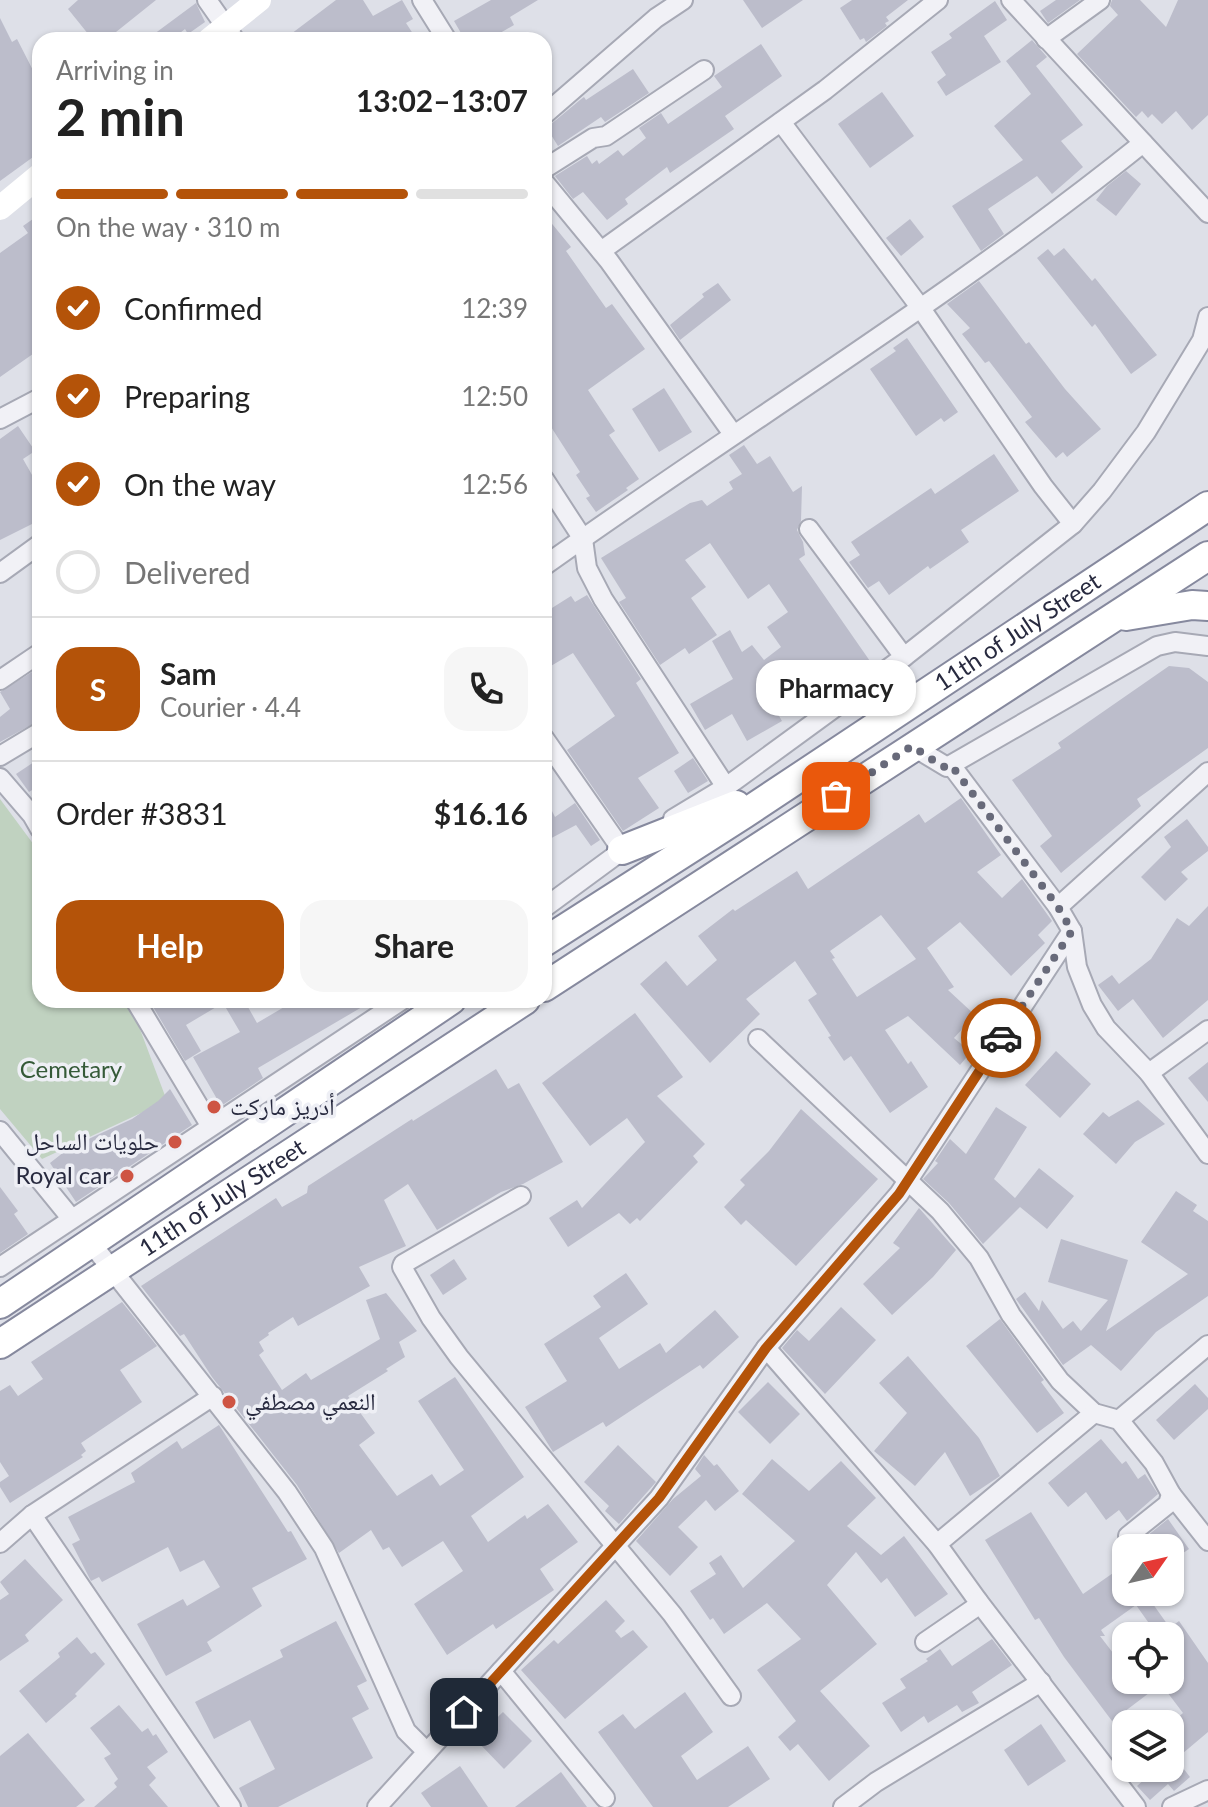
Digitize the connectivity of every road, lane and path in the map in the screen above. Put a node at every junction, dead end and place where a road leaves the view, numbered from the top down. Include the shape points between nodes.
1 (207, 0) edge
2 (259, 0) edge
3 (422, 0) edge
4 (683, 0) edge
5 (938, 0) edge
6 (1011, 0) edge
7 (1100, 0) edge
8 (222, 32) edge
9 (226, 32) edge
10 (442, 32) edge
11 (1046, 39) junction
12 (704, 70) dead end
13 (552, 108) edge
14 (781, 122) junction
15 (1143, 143) junction
16 (552, 164) edge
17 (32, 182) edge
18 (552, 192) edge
19 (0, 208) edge
20 (1208, 213) edge
21 (601, 251) junction
22 (920, 307) junction
23 (1208, 317) edge
24 (32, 402) edge
25 (0, 419) edge
26 (733, 434) junction
27 (552, 491) edge
28 (1208, 506) edge
29 (1073, 524) junction
30 (809, 529) dead end
31 (583, 539) junction
32 (32, 550) edge
33 (1208, 556) edge
34 (552, 560) edge
35 (0, 573) edge
36 (1208, 606) edge
37 (1117, 617) junction
38 (1208, 646) edge
39 (904, 657) junction
40 (32, 658) edge
41 (0, 680) edge
42 (32, 737) edge
43 (912, 746) junction
44 (552, 749) edge
45 (0, 756) edge
46 (951, 765) junction
47 (1208, 772) edge
48 (0, 778) edge
49 (789, 785) junction
50 (726, 787) junction
51 (32, 813) edge
52 (622, 850) junction
53 (552, 902) edge
54 (1058, 907) junction
55 (1072, 931) junction
56 (552, 937) edge
57 (552, 982) edge
58 (140, 1008) edge
59 (390, 1008) edge
60 (439, 1008) edge
61 (513, 1008) edge
62 (1208, 1030) edge
63 (758, 1039) dead end
64 (1149, 1073) junction
65 (210, 1125) junction
66 (0, 1131) edge
67 (1208, 1154) edge
68 (907, 1178) junction
69 (521, 1196) dead end
70 (71, 1218) junction
71 (91, 1243) junction
72 (0, 1267) edge
73 (112, 1270) junction
74 (0, 1304) edge
75 (0, 1344) edge
76 (1208, 1345) edge
77 (766, 1348) junction
78 (213, 1396) junction
79 (1094, 1413) junction
80 (1119, 1420) junction
81 (1171, 1494) junction
82 (32, 1515) junction
83 (1130, 1534) edge
84 (1208, 1541) edge
85 (0, 1543) edge
86 (937, 1544) junction
87 (616, 1545) junction
88 (978, 1601) junction
89 (925, 1642) dead end
90 (501, 1671) junction
91 (1041, 1682) junction
92 (731, 1696) dead end
93 (427, 1752) junction
94 (1208, 1790) edge
95 (605, 1798) dead end
96 (231, 1807) edge
97 (377, 1807) edge
98 (843, 1807) edge
99 (1136, 1807) edge
100 (1172, 1807) edge

1 - 8 street
2 - 9 main road
3 - 10 street
4 - 13 street
5 - 14 street
6 - 11 street
7 - 11 street
11 - 15 street
12 - 16 street via 606,136 593,138
14 - 21 street
14 - 22 street
15 - 20 street
15 - 22 street via 1080,195
17 - 19 main road
18 - 21 street
21 - 26 street
22 - 26 street
22 - 29 street
23 - 29 street via 1202,340 1146,432
24 - 25 street
26 - 31 street
27 - 31 street
28 - 49 highway, 11th of July Street
29 - 39 street
30 - 39 street
31 - 34 street
31 - 50 street via 587,568 603,599
32 - 35 street
33 - 37 highway, 11th of July Street
36 - 37 highway
37 - 43 highway, 11th of July Street
38 - 46 street via 1157,646
39 - 50 street
40 - 41 street
42 - 45 street
43 - 46 street via 943,767
43 - 57 highway, 11th of July Street
44 - 52 street
46 - 54 street
47 - 54 street
48 - 51 street
49 - 52 highway
49 - 56 highway, 11th of July Street
50 - 52 street
52 - 53 street
54 - 55 street
55 - 64 street via 1077,967 1092,1005 1106,1028
55 - 68 street
58 - 65 street
59 - 65 street
60 - 71 highway, 11th of July Street
61 - 73 highway, 11th of July Street
62 - 64 street
63 - 68 street
64 - 67 street
65 - 70 street
66 - 70 street
68 - 77 street via 899,1194
68 - 79 street via 979,1258 1060,1381
69 - 87 street via 402,1267 459,1357
70 - 72 street
71 - 73 street
71 - 74 highway, 11th of July Street
73 - 75 highway, 11th of July Street
73 - 78 street
76 - 80 street
77 - 86 street
77 - 87 street via 659,1498
78 - 82 street
78 - 93 street via 324,1548 406,1731
79 - 80 street
79 - 86 street
80 - 81 street
81 - 83 street via 1168,1504
81 - 84 street
82 - 85 street
82 - 96 street
86 - 88 street
87 - 90 street
87 - 92 street
88 - 89 street
88 - 91 street
90 - 93 street
90 - 95 street
91 - 98 street
91 - 99 street
93 - 97 street
94 - 100 street

